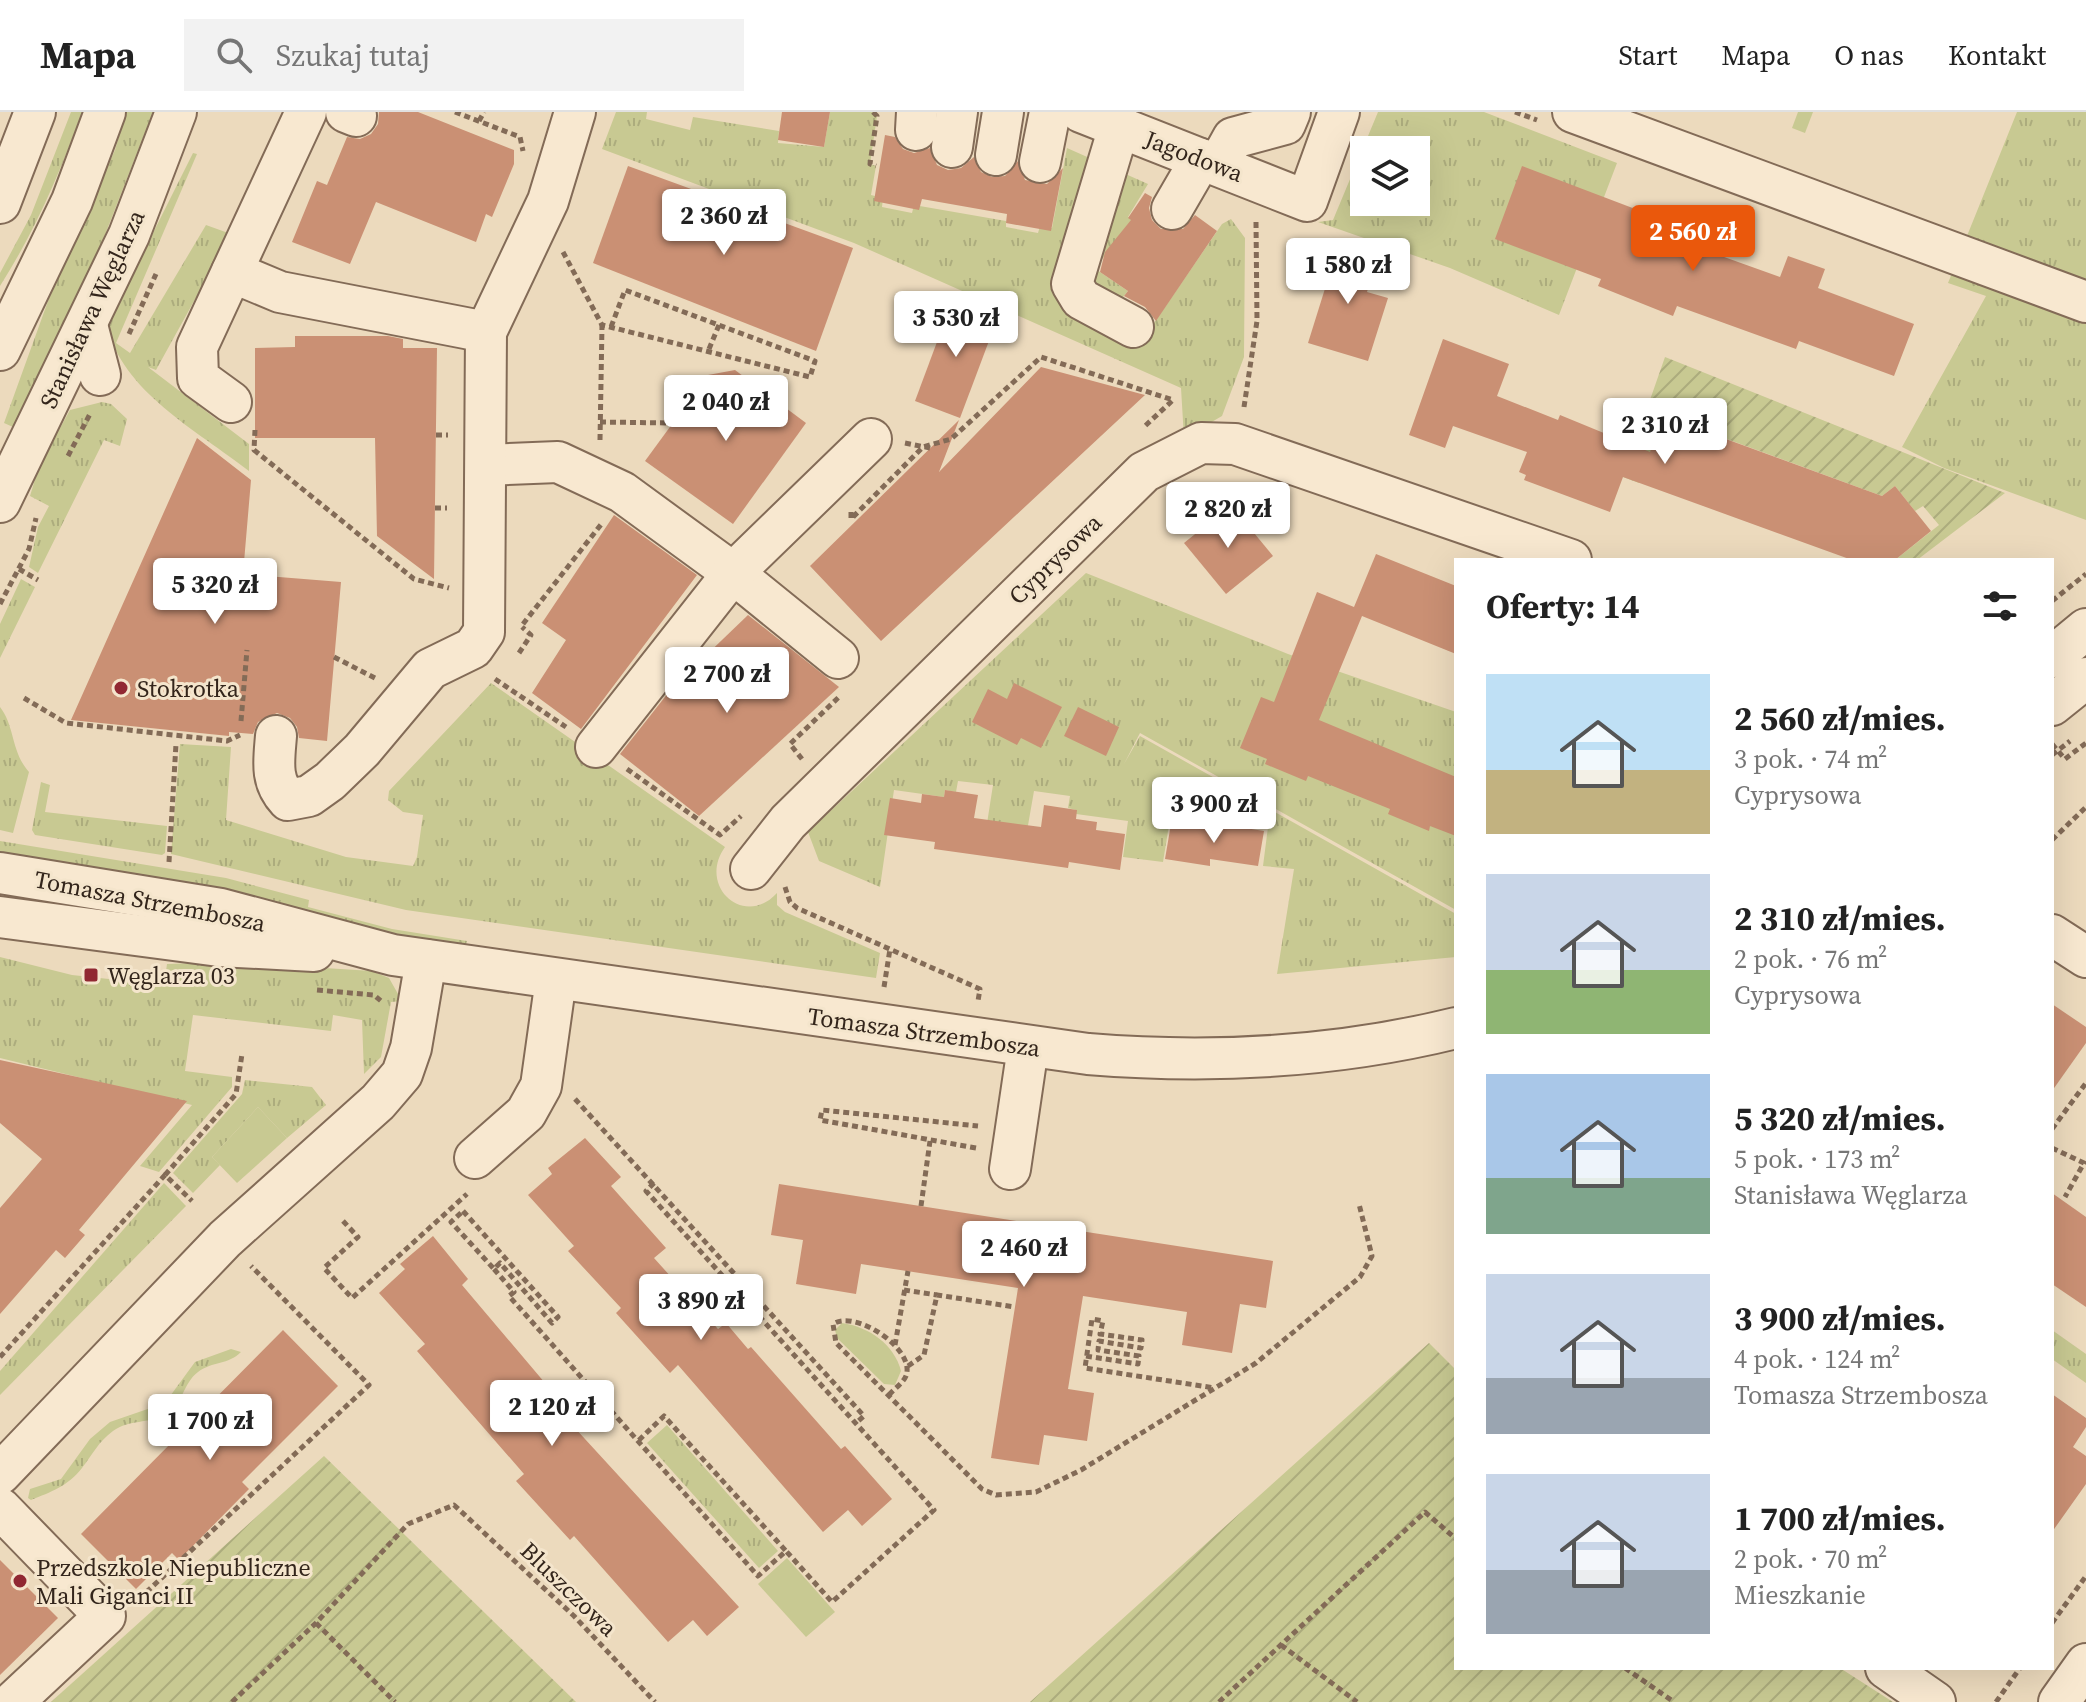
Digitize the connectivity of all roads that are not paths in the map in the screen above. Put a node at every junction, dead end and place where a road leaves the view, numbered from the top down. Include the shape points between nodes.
1 (35, 112) edge
2 (105, 112) edge
3 (176, 112) edge
4 (306, 112) edge
5 (575, 112) edge
6 (1003, 112) edge
7 (1050, 112) edge
8 (1290, 112) edge
9 (1339, 112) edge
10 (1573, 112) edge
11 (1106, 119) edge
12 (996, 155) dead end
13 (1040, 162) dead end
14 (1209, 162) junction
15 (0, 203) edge
16 (1172, 209) dead end
17 (232, 272) junction
18 (2086, 302) edge
19 (87, 325) junction
20 (1133, 327) dead end
21 (486, 332) junction
22 (0, 350) edge
23 (100, 375) dead end
24 (231, 402) road end
25 (871, 439) road end
26 (486, 465) junction
27 (0, 502) edge
28 (1565, 558) edge
29 (733, 573) junction
30 (2086, 629) edge
31 (2054, 655) edge
32 (838, 658) road end
33 (2086, 678) edge
34 (2054, 703) edge
35 (276, 736) dead end
36 (596, 747) road end
37 (768, 872) road end
38 (0, 873) edge
39 (0, 917) edge
40 (2054, 936) edge
41 (2086, 957) edge
42 (410, 958) junction
43 (556, 979) junction
44 (1454, 1028) edge
45 (1028, 1047) junction
46 (1000, 1160) road end
47 (472, 1175) road end
48 (0, 1474) edge
49 (0, 1508) edge
50 (2086, 1664) edge
51 (1889, 1670) edge
52 (13, 1702) edge
53 (1935, 1702) edge
54 (2059, 1702) edge

1 - 15 street
2 - 22 street via 72,201
3 - 19 street, Stanisława Węglarza via 129,235
4 - 17 street
5 - 21 street via 548,201
6 - 12 street
7 - 13 street
8 - 14 street via 1285,124 1233,138
9 - 14 street, Jagodowa via 1307,201
10 - 18 street
11 - 14 street, Jagodowa
11 - 20 street via 1072,284 1081,299
14 - 16 street
17 - 21 street via 280,292
17 - 24 street via 197,347 198,378
19 - 23 street
19 - 27 street, Stanisława Węglarza
21 - 26 street
25 - 29 street
26 - 29 street via 558,462 622,492
26 - 35 street via 480,661 430,669 362,750 309,796 288,800 277,788
28 - 37 street, Cyprysowa via 1235,444 1201,443 1144,472 788,822
29 - 32 street
29 - 36 street
30 - 31 street
33 - 34 street
38 - 42 street, Tomasza Strzembosza via 221,909
39 - 42 street, Tomasza Strzembosza via 219,946
40 - 41 street
42 - 43 street, Tomasza Strzembosza
42 - 48 street via 411,1048 402,1074 378,1102 225,1239
43 - 45 street, Tomasza Strzembosza
43 - 47 street via 537,1094
44 - 45 street, Tomasza Strzembosza via 1348,1049 1252,1059 1161,1060
45 - 46 street
49 - 52 street via 105,1616
50 - 54 street
51 - 53 street

